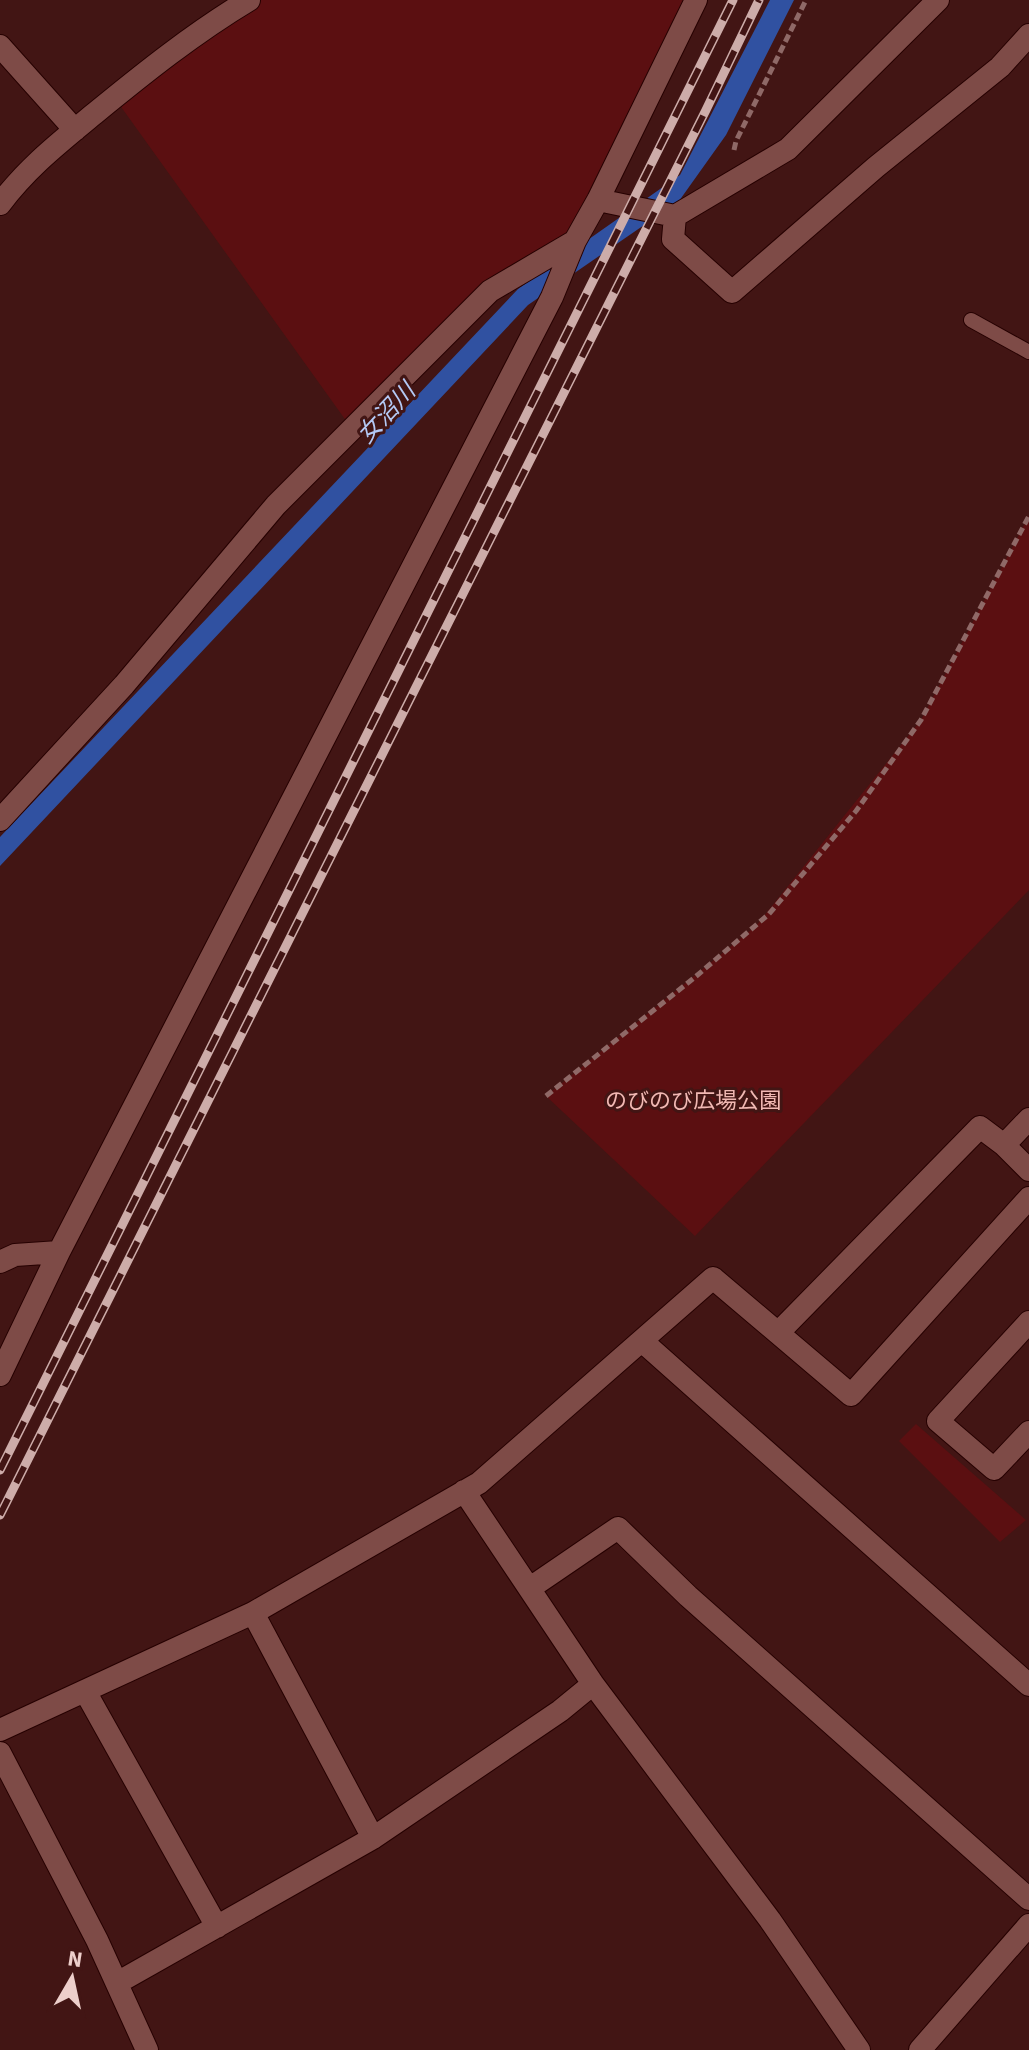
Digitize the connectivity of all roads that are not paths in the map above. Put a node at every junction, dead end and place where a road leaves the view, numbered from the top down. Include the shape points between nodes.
1 (249, 0) edge
2 (696, 0) edge
3 (938, 0) edge
4 (1029, 35) edge
5 (0, 46) edge
6 (75, 130) junction
7 (598, 200) junction
8 (1, 201) edge
9 (674, 216) junction
10 (575, 241) junction
11 (971, 320) dead end
12 (1029, 352) edge
13 (0, 820) edge
14 (1029, 1119) edge
15 (1004, 1145) junction
16 (1029, 1170) edge
17 (1029, 1198) edge
18 (59, 1252) junction
19 (0, 1262) edge
20 (1029, 1322) edge
21 (778, 1333) junction
22 (642, 1341) junction
23 (0, 1375) edge
24 (1029, 1432) edge
25 (464, 1491) junction
26 (530, 1588) junction
27 (253, 1613) junction
28 (593, 1684) junction
29 (1029, 1685) edge
30 (85, 1691) junction
31 (0, 1730) edge
32 (0, 1753) edge
33 (373, 1838) junction
34 (1029, 1899) edge
35 (1029, 1925) edge
36 (217, 1927) junction
37 (117, 1983) junction
38 (927, 2048) edge
39 (147, 2050) edge
40 (859, 2050) edge

1 - 6 street via 204,27
2 - 7 street
3 - 9 street via 788,149
4 - 9 street via 1000,67 732,292 673,239
5 - 6 street
6 - 8 street via 23,174
7 - 9 street
7 - 10 street
10 - 13 street via 490,291 276,505 124,685
10 - 18 street via 552,297
11 - 12 lane
14 - 15 street
15 - 16 street
15 - 21 street via 980,1127
17 - 21 street via 851,1395
18 - 19 street via 15,1255
18 - 23 street
20 - 24 street via 938,1421 994,1469
21 - 22 street via 713,1278
22 - 25 street
22 - 29 street
25 - 26 street
25 - 27 street
26 - 28 street
26 - 34 street via 618,1528
27 - 30 street
27 - 33 street
28 - 33 street
28 - 40 street via 770,1920
30 - 31 street
30 - 36 street
32 - 37 street
33 - 36 street
35 - 38 street
36 - 37 street
37 - 39 street

